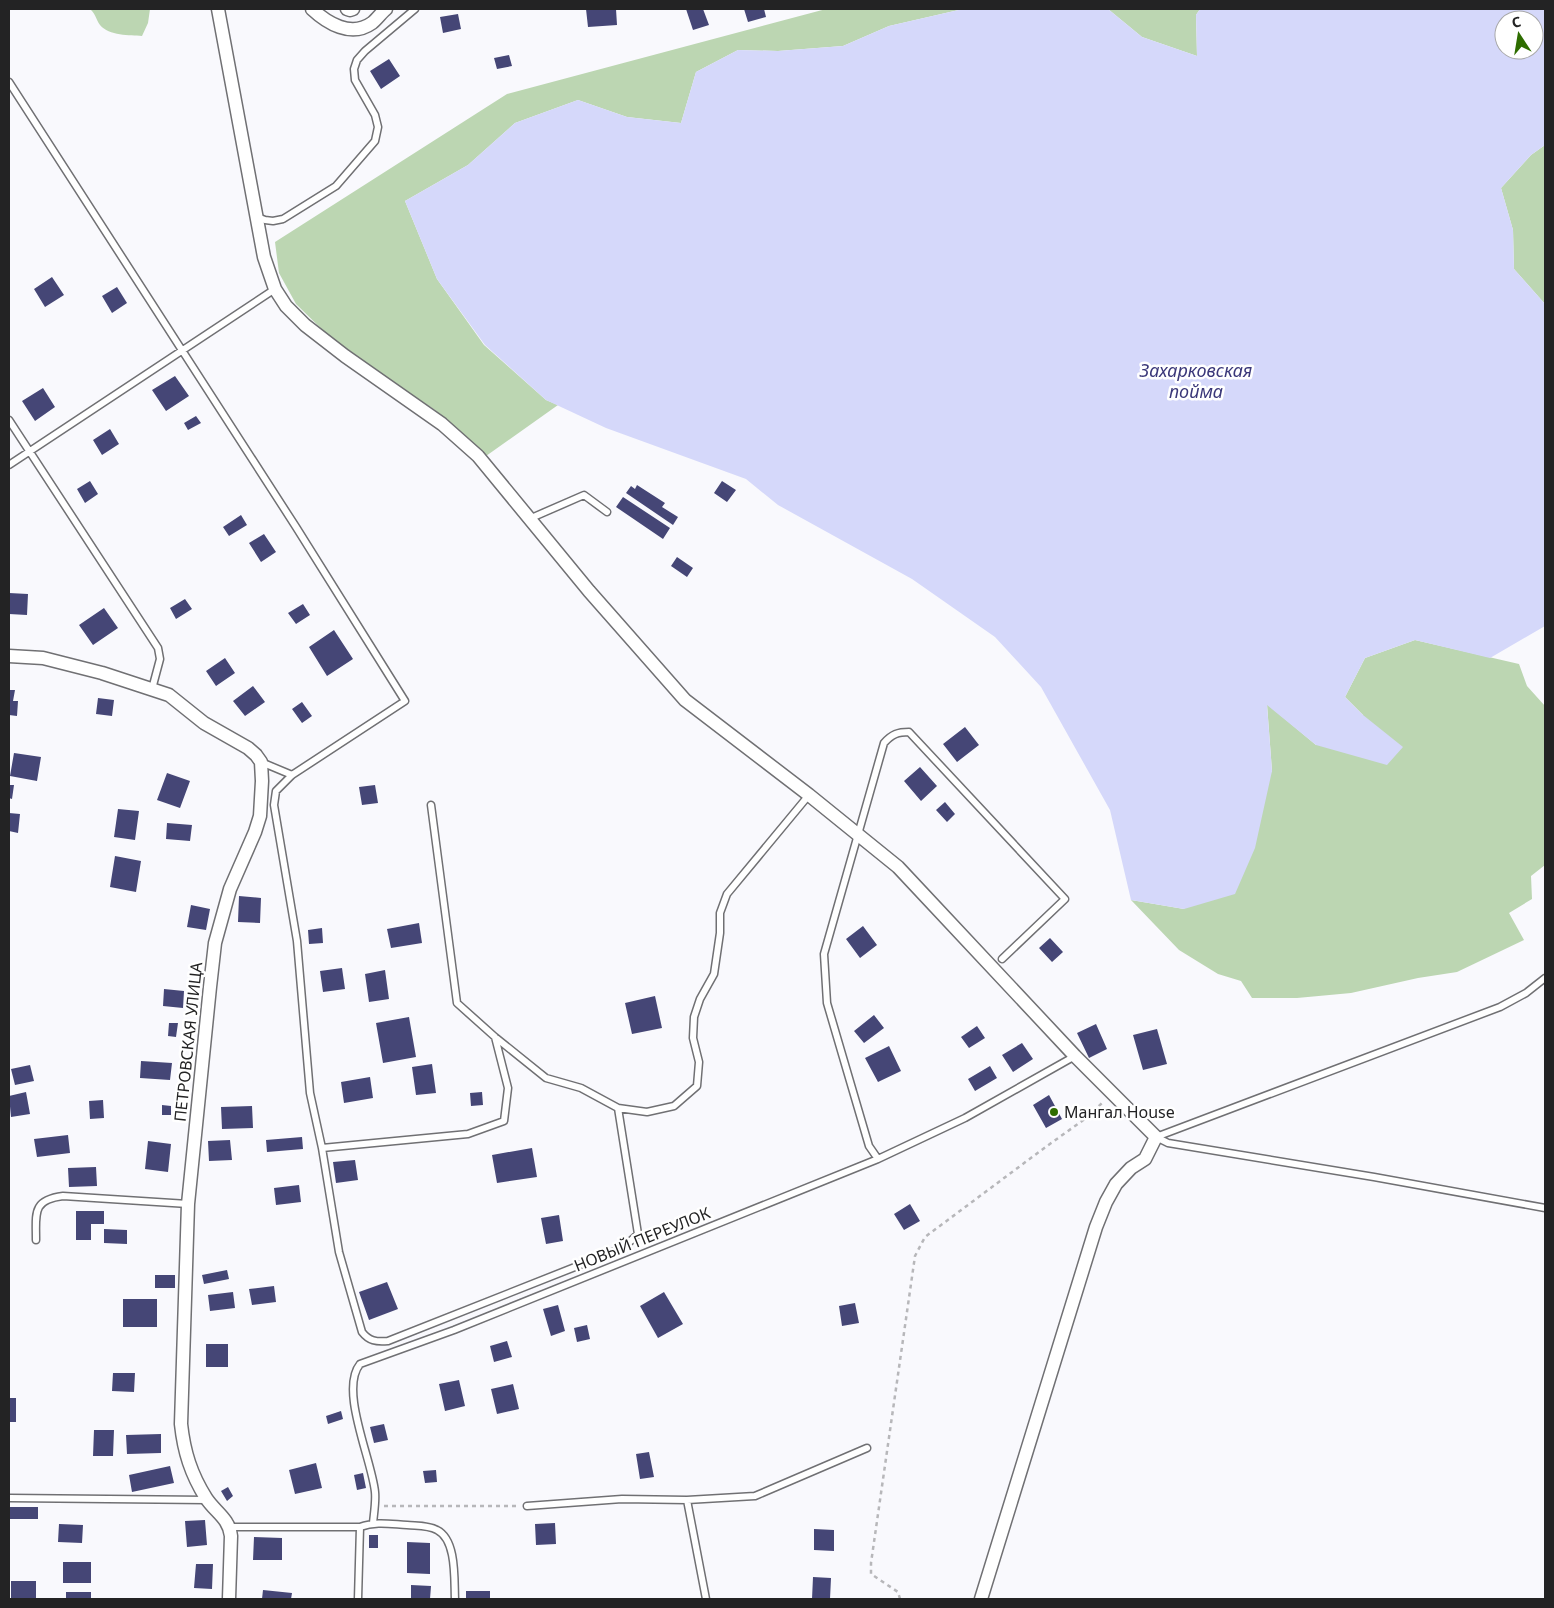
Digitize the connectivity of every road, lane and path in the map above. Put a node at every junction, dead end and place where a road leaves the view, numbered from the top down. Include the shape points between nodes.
1 (218, 9) edge
2 (312, 9) edge
3 (347, 9) edge
4 (353, 9) edge
5 (386, 9) edge
6 (415, 9) edge
7 (9, 82) edge
8 (256, 216) junction
9 (275, 289) junction
10 (183, 350) junction
11 (9, 420) edge
12 (29, 452) junction
13 (9, 465) edge
14 (607, 512) dead end
15 (529, 519) junction
16 (9, 656) edge
17 (152, 690) junction
18 (260, 762) junction
19 (292, 775) junction
20 (808, 795) junction
21 (431, 805) dead end
22 (857, 834) junction
23 (1002, 959) dead end
24 (1545, 978) edge
25 (495, 1037) junction
26 (1075, 1056) junction
27 (1112, 1094) junction
28 (618, 1108) junction
29 (1156, 1137) junction
30 (322, 1148) junction
31 (878, 1159) junction
32 (188, 1204) junction
33 (1545, 1208) edge
34 (36, 1240) dead end
35 (867, 1448) dead end
36 (9, 1498) edge
37 (207, 1500) junction
38 (687, 1500) junction
39 (374, 1506) junction
40 (527, 1506) joint
41 (373, 1522) junction
42 (230, 1527) junction
43 (360, 1527) junction
44 (229, 1599) edge
45 (358, 1599) edge
46 (455, 1599) edge
47 (706, 1599) edge
48 (900, 1599) edge
49 (981, 1599) edge

1 - 8 street
2 - 5 street via 335,26 353,30 372,23
3 - 4 street
6 - 8 lane via 365,51 354,69 355,80 375,115 378,128 375,141 336,186 283,219 265,220
7 - 10 lane
8 - 9 street via 264,257
9 - 10 lane
9 - 15 street via 305,325 442,424 478,456
10 - 12 lane
10 - 19 lane via 405,702
11 - 12 lane
12 - 13 lane
12 - 17 lane via 158,648 160,659
14 - 15 lane via 584,495
15 - 20 street via 686,700
16 - 17 street via 43,658 102,672
17 - 18 street via 169,695 204,723 248,748
18 - 19 lane
18 - 32 street, ПЕТРОВСКАЯ УЛИЦА via 260,816 230,889 215,943
19 - 30 lane via 276,791 274,805 297,941 310,1093
20 - 22 street
20 - 28 lane via 727,894 720,913 714,974 694,1017 693,1038 699,1062 697,1086 674,1106 647,1112
21 - 25 lane via 457,1003
22 - 23 lane via 884,743 899,732 909,732 1065,899
22 - 26 street via 898,867
22 - 31 lane via 824,954 827,1002 869,1146
24 - 29 lane via 1526,994 1500,1007
25 - 28 lane via 546,1078 581,1088
25 - 30 lane via 508,1088 504,1121 468,1134
26 - 27 street
26 - 31 lane, НОВЫЙ ПЕРЕУЛОК via 964,1118
27 - 29 street
27 - 48 path via 1089,1116 925,1237 915,1256 871,1563 871,1574 898,1592
28 - 30 lane via 638,1234 623,1248 388,1341 368,1339 362,1332 339,1252
29 - 33 lane via 1168,1143
29 - 49 street via 1145,1159 1116,1184 1102,1210
31 - 39 lane, НОВЫЙ ПЕРЕУЛОК via 454,1330 360,1364 355,1370 353,1384 356,1420 370,1465
32 - 34 lane via 63,1196 49,1198 41,1202 36,1212
32 - 37 street, ПЕТРОВСКАЯ УЛИЦА via 181,1424 183,1448
35 - 38 lane via 755,1496
36 - 37 lane
37 - 42 street, ПЕТРОВСКАЯ УЛИЦА
38 - 40 lane via 622,1499
38 - 47 lane
39 - 40 path
39 - 41 lane, НОВЫЙ ПЕРЕУЛОК
41 - 43 lane
41 - 46 lane via 431,1527 440,1531 453,1553
42 - 43 lane
42 - 44 street
43 - 45 lane

